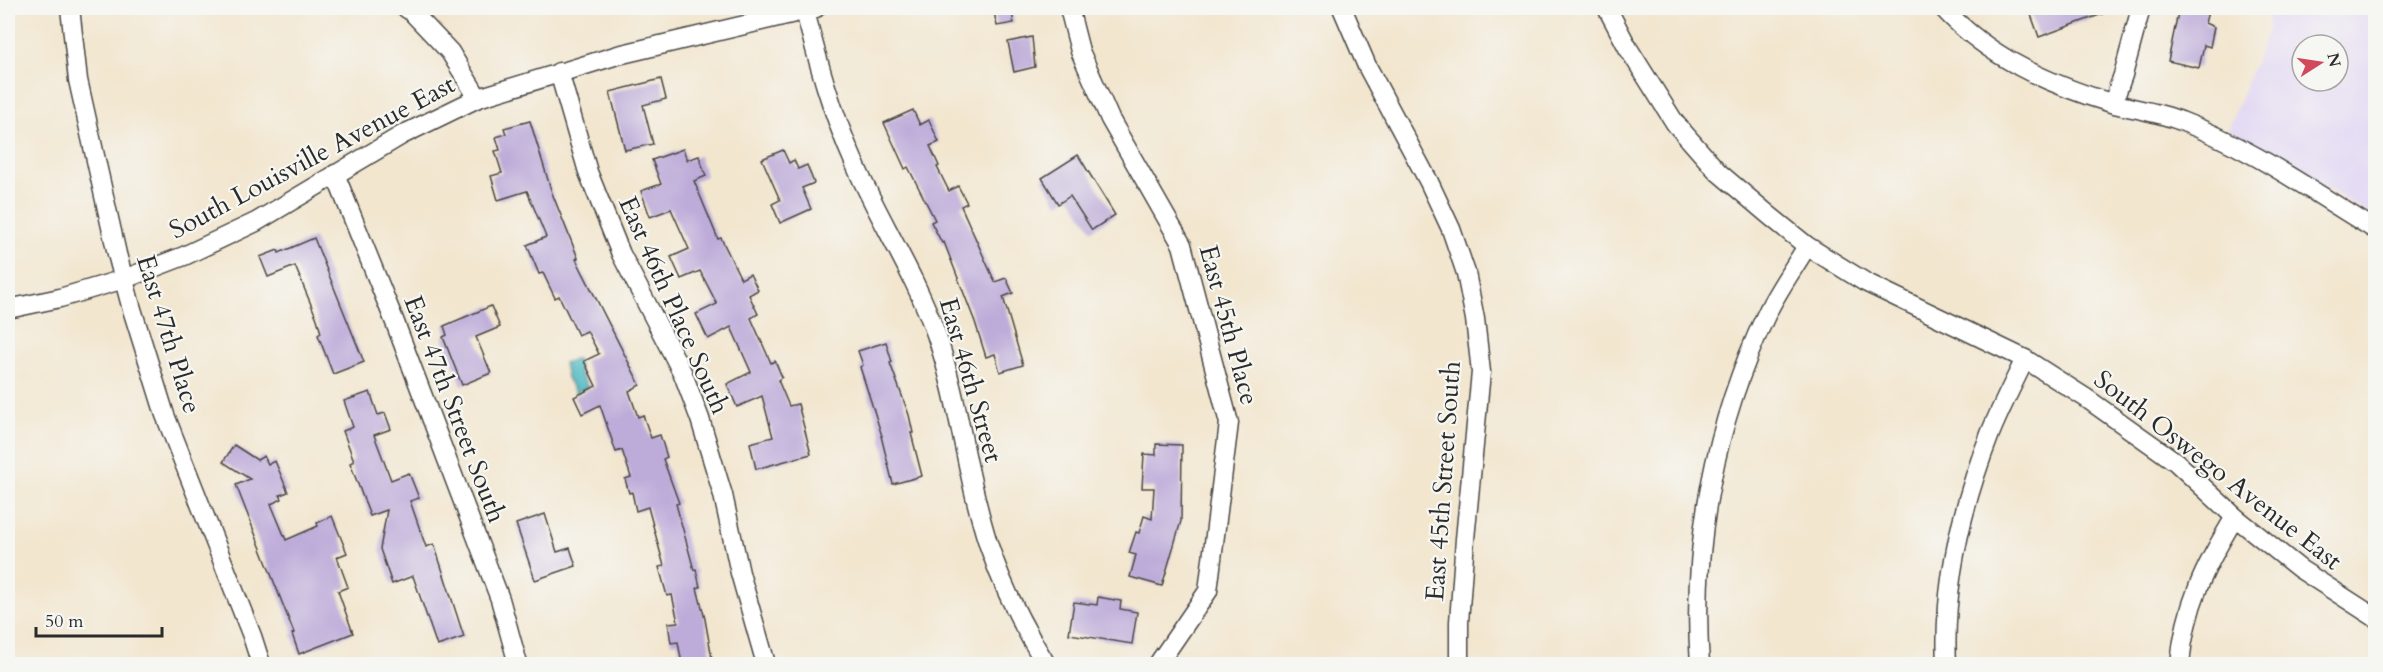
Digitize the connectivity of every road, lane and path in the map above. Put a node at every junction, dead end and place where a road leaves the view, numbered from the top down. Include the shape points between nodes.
1 (70, 8) edge
2 (406, 8) edge
3 (1069, 8) edge
4 (1342, 8) edge
5 (1607, 8) edge
6 (1943, 8) edge
7 (2141, 8) edge
8 (810, 9) edge
9 (559, 72) junction
10 (478, 98) junction
11 (2113, 103) junction
12 (336, 174) junction
13 (2376, 230) edge
14 (1807, 246) junction
15 (124, 279) junction
16 (8, 309) edge
17 (2025, 359) junction
18 (2235, 517) junction
19 (2376, 618) edge
20 (261, 664) edge
21 (518, 664) edge
22 (766, 664) edge
23 (1046, 664) edge
24 (1158, 664) edge
25 (1459, 664) edge
26 (1700, 664) edge
27 (1947, 664) edge
28 (2180, 664) edge

1 - 15 street, East 47th Place via 78,80
2 - 10 street via 450,52
3 - 24 street, East 45th Place via 1080,51 1110,119 1182,245 1229,423 1208,591
4 - 25 street, East 45th Street South via 1367,66 1430,182 1466,273 1475,319 1481,372 1464,538
5 - 14 street, South Oswego Avenue East via 1675,123 1718,172
6 - 11 street via 2020,68 2065,89
7 - 11 street
8 - 9 street, South Louisville Avenue East
8 - 23 street, East 46th Street via 837,123 936,334 988,544 1023,627
9 - 10 street, South Louisville Avenue East
9 - 22 street, East 46th Place South via 588,172 617,244 683,374 700,419
10 - 12 street, South Louisville Avenue East via 402,135
11 - 13 street via 2180,120 2224,140
12 - 15 street, South Louisville Avenue East via 256,222
12 - 21 street, East 47th Street South via 500,599
14 - 17 street, South Oswego Avenue East via 1866,282
14 - 26 street via 1768,312 1724,422 1700,552
15 - 16 street, South Louisville Avenue East
15 - 20 street, East 47th Place via 165,415
17 - 18 street, South Oswego Avenue East via 2176,462
17 - 27 street via 1990,434 1968,500 1950,600
18 - 19 street, South Oswego Avenue East via 2300,569
18 - 28 street via 2209,560 2192,601

